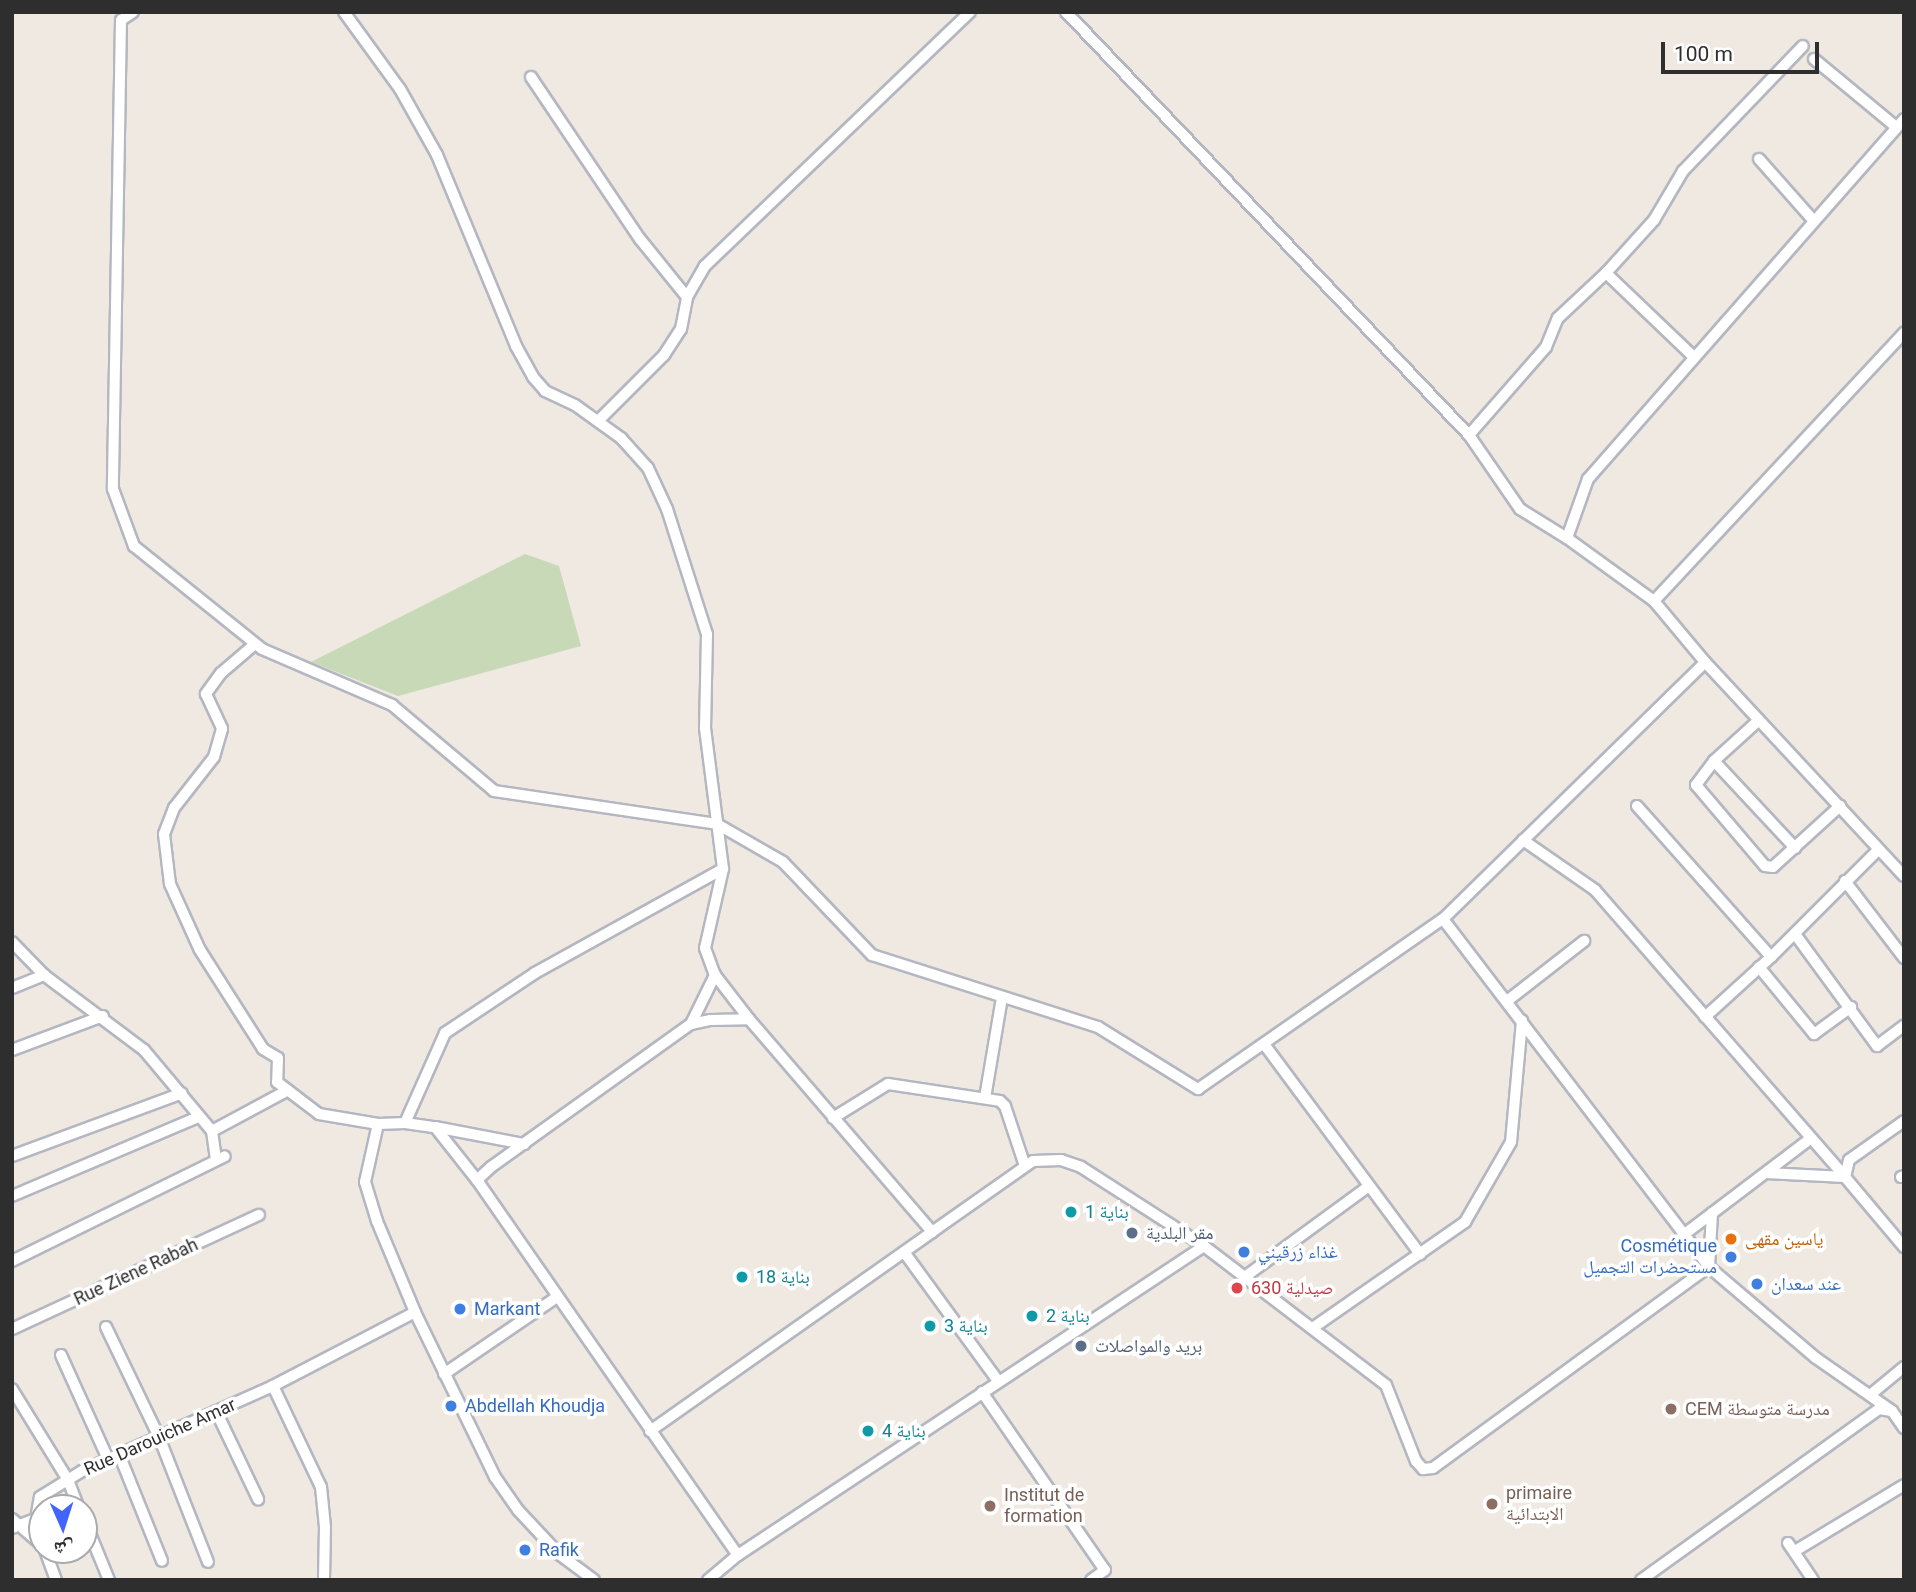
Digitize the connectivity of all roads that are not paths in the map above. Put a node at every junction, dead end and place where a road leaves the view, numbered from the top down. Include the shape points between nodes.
1 (133, 12) edge
2 (344, 12) edge
3 (970, 12) edge
4 (1066, 12) edge
5 (1803, 46) dead end
6 (1814, 59) dead end
7 (531, 77) dead end
8 (1904, 119) edge
9 (1895, 126) junction
10 (1759, 159) dead end
11 (1813, 220) junction
12 (1606, 273) junction
13 (687, 297) junction
14 (1904, 333) edge
15 (1694, 357) junction
16 (598, 421) junction
17 (1469, 435) junction
18 (1567, 538) junction
19 (1654, 601) junction
20 (255, 644) junction
21 (1705, 662) junction
22 (1759, 720) junction
23 (1714, 761) junction
24 (1637, 806) dead end
25 (1840, 806) junction
26 (717, 824) junction
27 (1523, 840) junction
28 (1795, 848) junction
29 (1878, 850) junction
30 (723, 869) junction
31 (1904, 876) edge
32 (1845, 881) junction
33 (1443, 919) junction
34 (1795, 933) junction
35 (1584, 941) dead end
36 (12, 942) edge
37 (1771, 957) junction
38 (1904, 958) edge
39 (1759, 967) junction
40 (44, 975) junction
41 (715, 975) junction
42 (12, 988) edge
43 (1002, 997) junction
44 (1507, 1001) junction
45 (1851, 1007) junction
46 (103, 1016) junction
47 (1704, 1017) junction
48 (749, 1019) junction
49 (1521, 1020) junction
50 (691, 1024) junction
51 (1904, 1026) edge
52 (1264, 1044) junction
53 (12, 1050) edge
54 (288, 1090) junction
55 (182, 1093) junction
56 (985, 1098) junction
57 (198, 1117) junction
58 (833, 1118) junction
59 (1904, 1121) edge
60 (378, 1124) junction
61 (405, 1124) junction
62 (435, 1127) junction
63 (212, 1131) junction
64 (1810, 1139) junction
65 (524, 1144) junction
66 (12, 1156) edge
67 (1026, 1166) junction
68 (1766, 1173) junction
69 (1845, 1177) junction
70 (477, 1180) junction
71 (1369, 1186) junction
72 (12, 1196) edge
73 (1712, 1213) junction
74 (259, 1215) dead end
75 (932, 1232) junction
76 (1686, 1233) junction
77 (1204, 1246) junction
78 (1904, 1247) edge
79 (904, 1252) junction
80 (1420, 1254) junction
81 (12, 1261) edge
82 (1709, 1267) junction
83 (1246, 1276) junction
84 (557, 1297) junction
85 (415, 1312) junction
86 (106, 1327) dead end
87 (1314, 1327) junction
88 (12, 1329) edge
89 (61, 1355) dead end
90 (1904, 1367) edge
91 (444, 1374) junction
92 (998, 1381) junction
93 (273, 1385) junction
94 (12, 1388) edge
95 (982, 1392) junction
96 (1870, 1395) junction
97 (216, 1411) junction
98 (1892, 1411) junction
99 (1904, 1427) edge
100 (650, 1432) junction
101 (159, 1437) junction
102 (119, 1454) junction
103 (108, 1459) junction
104 (68, 1480) junction
105 (1904, 1485) edge
106 (74, 1494) edge
107 (258, 1499) dead end
108 (15, 1524) edge
109 (98, 1553) edge
110 (738, 1555) junction
111 (162, 1562) dead end
112 (208, 1562) dead end
113 (109, 1580) edge
114 (324, 1580) edge
115 (594, 1580) edge
116 (708, 1580) edge
117 (1091, 1580) edge
118 (1641, 1580) edge
119 (1813, 1580) edge

1 - 20 street via 121,20 113,489 134,546
2 - 16 street via 400,89 437,155 533,377 545,391
3 - 13 street via 705,266
4 - 17 street
5 - 12 street via 1683,171 1654,220
6 - 9 street
7 - 13 street via 640,239
8 - 9 street
9 - 11 street
10 - 11 street
11 - 15 street
12 - 15 street
12 - 17 street via 1558,317 1546,347
13 - 16 street via 681,328 664,355
14 - 19 street
15 - 18 street via 1588,480
16 - 26 street via 648,468 700,607 707,634 705,728
17 - 18 street via 1520,509
18 - 19 street
19 - 21 street
20 - 26 street via 392,705 494,791
20 - 54 street via 221,673 206,694 222,729 214,757 174,808 164,834 164,850 170,884 200,950 263,1049 278,1058 277,1082
21 - 22 street
21 - 27 street
22 - 23 street
22 - 25 street
23 - 28 street
23 - 28 street via 1696,785 1765,866 1773,867
24 - 37 street
25 - 28 street
25 - 29 street
26 - 30 street
26 - 43 street via 783,862 872,955
27 - 33 street
27 - 47 street via 1595,890
29 - 31 street
29 - 32 street
30 - 41 street via 705,948
30 - 61 street via 535,973 445,1032
32 - 34 street
32 - 38 street
33 - 44 street
33 - 52 street
34 - 37 street
34 - 45 street
35 - 44 street
36 - 40 street
37 - 39 street
39 - 45 street via 1814,1034
39 - 47 street
40 - 42 street
40 - 46 street
41 - 48 street
41 - 50 street
43 - 52 street via 1098,1027 1198,1090
43 - 56 street
44 - 49 street
45 - 51 street via 1877,1046
46 - 53 street
46 - 55 street via 144,1049
47 - 64 street
48 - 50 street
48 - 58 street
49 - 76 street
49 - 80 street via 1511,1142 1465,1222
50 - 65 street
52 - 71 street
54 - 60 street via 319,1114
54 - 63 street
55 - 57 street
55 - 66 street
56 - 58 street via 888,1084
56 - 67 street via 1004,1103
57 - 63 street
57 - 72 street
58 - 75 street
59 - 69 street via 1849,1160
60 - 61 street
60 - 85 street via 365,1182
61 - 62 street
62 - 65 street
62 - 70 street
63 - 81 street via 220,1158
64 - 68 street
64 - 69 street
65 - 70 street
67 - 75 street
67 - 77 street via 1047,1159 1081,1167
68 - 69 street
68 - 73 street
69 - 78 street
70 - 84 street
71 - 80 street
71 - 83 street
73 - 76 street
73 - 82 street
74 - 88 street, Rue Ziene Rabah
75 - 79 street
76 - 82 street
77 - 83 street
77 - 92 street
79 - 92 street
79 - 100 street
80 - 87 street
82 - 87 street via 1433,1468 1423,1469 1416,1461 1386,1385
82 - 96 street via 1816,1358
83 - 87 street
84 - 91 street
84 - 100 street
85 - 91 street
85 - 93 street, Rue Darouiche Amar
86 - 101 street
89 - 103 street
90 - 96 street
91 - 115 street via 495,1477 518,1510 559,1554
92 - 95 street
93 - 97 street, Rue Darouiche Amar
93 - 114 street via 320,1487
94 - 104 street
95 - 110 street
95 - 117 street via 1105,1570
96 - 98 street
97 - 101 street, Rue Darouiche Amar
97 - 107 street
98 - 99 street
98 - 118 street via 1879,1409
100 - 110 street
101 - 102 street, Rue Darouiche Amar
101 - 112 street
102 - 103 street, Rue Darouiche Amar
102 - 111 street
103 - 104 street, Rue Darouiche Amar
104 - 106 street
104 - 108 street, Rue Darouiche Amar via 40,1497 36,1519
105 - 119 street via 1791,1547
109 - 113 street
110 - 116 street

